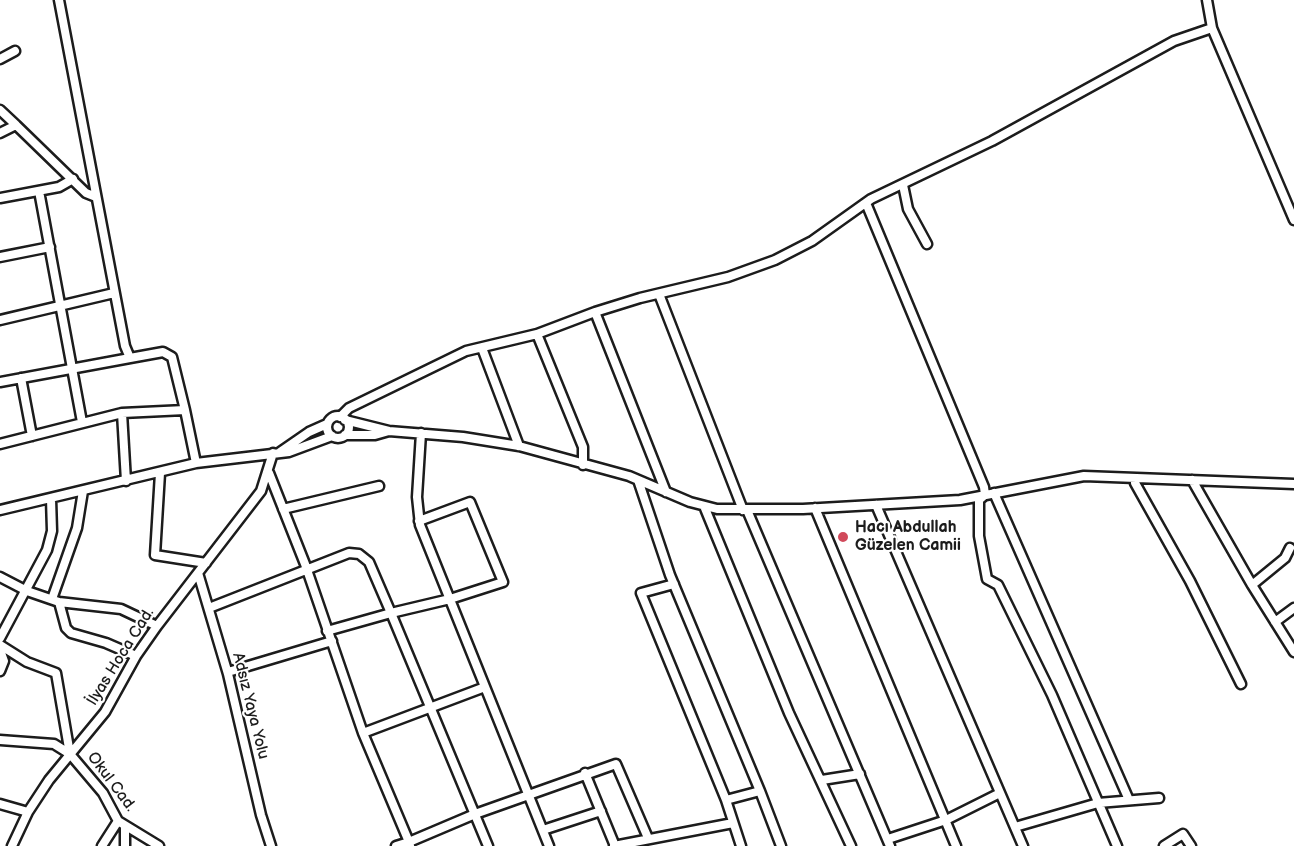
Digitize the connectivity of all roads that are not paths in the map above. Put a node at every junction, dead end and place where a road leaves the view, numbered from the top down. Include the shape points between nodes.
1 (59, 0) edge
2 (1207, 0) edge
3 (1212, 28) junction
4 (15, 51) dead end
5 (0, 59) edge
6 (0, 110) edge
7 (16, 126) junction
8 (0, 133) edge
9 (73, 179) junction
10 (903, 185) junction
11 (39, 191) junction
12 (96, 197) junction
13 (0, 198) edge
14 (866, 203) junction
15 (1294, 220) edge
16 (927, 244) dead end
17 (50, 248) junction
18 (0, 257) edge
19 (114, 293) junction
20 (659, 294) junction
21 (62, 305) junction
22 (595, 312) junction
23 (0, 320) edge
24 (537, 334) junction
25 (482, 348) junction
26 (129, 357) junction
27 (73, 368) junction
28 (21, 378) junction
29 (0, 382) edge
30 (185, 410) junction
31 (122, 414) junction
32 (343, 418) junction
33 (82, 422) junction
34 (327, 424) junction
35 (389, 431) junction
36 (421, 433) junction
37 (345, 435) junction
38 (32, 436) junction
39 (332, 436) junction
40 (0, 444) edge
41 (519, 446) junction
42 (277, 452) junction
43 (196, 463) junction
44 (582, 465) junction
45 (160, 473) junction
46 (269, 473) junction
47 (1135, 478) junction
48 (638, 480) junction
49 (1192, 480) junction
50 (126, 481) junction
51 (1294, 484) edge
52 (379, 486) dead end
53 (83, 491) junction
54 (666, 492) junction
55 (989, 494) junction
56 (51, 499) junction
57 (876, 505) junction
58 (704, 506) junction
59 (815, 508) junction
60 (282, 509) junction
61 (0, 510) edge
62 (745, 510) junction
63 (419, 520) junction
64 (1290, 548) dead end
65 (206, 563) junction
66 (306, 569) junction
67 (198, 573) junction
68 (0, 577) edge
69 (674, 584) junction
70 (1252, 585) junction
71 (27, 591) junction
72 (450, 599) junction
73 (56, 600) junction
74 (209, 608) junction
75 (1294, 608) edge
76 (391, 613) junction
77 (1275, 622) junction
78 (157, 626) junction
79 (327, 631) junction
80 (0, 638) edge
81 (332, 641) junction
82 (0, 645) edge
83 (0, 650) edge
84 (1294, 652) edge
85 (136, 656) junction
86 (0, 671) edge
87 (228, 672) junction
88 (1241, 684) dead end
89 (485, 687) junction
90 (429, 708) junction
91 (363, 733) junction
92 (0, 740) edge
93 (70, 754) junction
94 (585, 773) junction
95 (860, 774) junction
96 (822, 780) junction
97 (760, 790) junction
98 (1000, 793) junction
99 (529, 794) junction
100 (1159, 798) dead end
101 (726, 800) junction
102 (1128, 800) junction
103 (1098, 803) junction
104 (0, 804) edge
105 (601, 811) junction
106 (28, 812) junction
107 (475, 814) junction
108 (946, 820) junction
109 (121, 823) junction
110 (734, 823) junction
111 (1015, 827) junction
112 (543, 830) junction
113 (652, 837) junction
114 (889, 843) edge
115 (409, 844) edge
116 (12, 846) edge
117 (102, 846) edge
118 (125, 846) edge
119 (159, 846) edge
120 (271, 846) edge
121 (396, 846) edge
122 (488, 846) edge
123 (549, 846) edge
124 (614, 846) edge
125 (660, 846) edge
126 (741, 846) edge
127 (781, 846) edge
128 (851, 846) edge
129 (956, 846) edge
130 (1023, 846) edge
131 (1117, 846) edge
132 (1164, 846) edge
133 (1191, 846) edge

1 - 12 street
2 - 3 street
3 - 10 street via 1174,41
3 - 15 street
4 - 5 street
6 - 7 street
7 - 8 street
7 - 9 street
9 - 11 street
9 - 12 street
10 - 14 street
10 - 16 street via 908,209
11 - 13 street
11 - 17 street
12 - 19 street
14 - 20 street via 812,241 775,260 728,277
14 - 55 street
17 - 18 street
17 - 21 street
19 - 21 street
19 - 26 street
20 - 22 street
20 - 62 street
21 - 23 street
21 - 27 street
22 - 24 street
22 - 54 street
24 - 25 street
24 - 44 street via 583,447
25 - 32 street via 446,360 349,408
25 - 41 street
26 - 27 street
26 - 30 street via 163,352 172,357
27 - 28 street
27 - 33 street
28 - 29 street
28 - 38 street
30 - 31 street
30 - 43 street
31 - 33 street
31 - 50 street
32 - 34 street via 332,418
32 - 35 street
32 - 37 street via 348,427
33 - 38 street
34 - 39 street
34 - 42 street
35 - 36 street
35 - 37 street
36 - 41 street
36 - 63 street
37 - 39 street
38 - 40 street
39 - 42 street via 290,452
41 - 44 street
42 - 43 street
42 - 46 street, İlyas Hoca Cad.
43 - 45 street
44 - 48 street
45 - 50 street
45 - 65 street via 155,555
46 - 60 street
46 - 65 street, İlyas Hoca Cad. via 261,491
47 - 49 street
47 - 55 street via 1084,476
47 - 88 street
48 - 54 street
48 - 69 street
49 - 51 street
49 - 70 street
50 - 53 street
52 - 60 street
53 - 56 street
53 - 73 street via 77,528
54 - 58 street
55 - 57 street via 960,500
55 - 102 street
55 - 103 street via 979,500 979,536 987,579 998,585 1052,694
56 - 61 street
56 - 71 street via 52,531
57 - 59 street
57 - 98 street
58 - 62 street
58 - 96 street via 789,713
59 - 62 street
59 - 108 street
60 - 66 street
62 - 95 street
63 - 72 street
63 - 72 street via 470,502 503,582
64 - 70 street via 1285,558
65 - 67 street, İlyas Hoca Cad.
66 - 74 street
66 - 76 street via 345,554 359,554 371,565
66 - 79 street
67 - 74 street, Adsız Yaya Yolu
67 - 78 street, İlyas Hoca Cad.
68 - 71 street
69 - 97 street
69 - 101 street via 641,593
70 - 77 street
71 - 73 street
71 - 80 street via 16,604
72 - 76 street
72 - 89 street
73 - 78 street via 121,609
73 - 85 street via 68,631
74 - 87 street, Adsız Yaya Yolu
75 - 77 street
76 - 79 street
76 - 90 street
77 - 84 street
78 - 85 street, İlyas Hoca Cad.
79 - 81 street
81 - 87 street
81 - 91 street
82 - 93 street via 27,662 56,673
83 - 86 street via 4,661
85 - 93 street, İlyas Hoca Cad. via 105,712
87 - 120 street, Adsız Yaya Yolu
89 - 90 street
89 - 99 street
90 - 91 street
90 - 107 street
91 - 115 street
92 - 93 street via 54,744
93 - 106 street, İlyas Hoca Cad.
93 - 109 street, Okul Cad. via 103,793
94 - 99 street
94 - 105 street
94 - 113 street via 616,764
95 - 96 street
95 - 114 street
96 - 128 street
97 - 101 street
97 - 127 street
98 - 108 street
98 - 111 street
99 - 107 street
99 - 112 street
100 - 102 street
101 - 110 street
102 - 103 street
103 - 111 street
103 - 131 street
104 - 106 street
105 - 112 street
105 - 124 street
106 - 116 street, İlyas Hoca Cad.
107 - 115 street
107 - 122 street
108 - 114 street
108 - 129 street
109 - 117 street
109 - 118 street
109 - 119 street, Okul Cad.
110 - 113 street
110 - 126 street
111 - 130 street
112 - 123 street
113 - 124 street
113 - 125 street
115 - 121 street
132 - 133 street via 1183,834

